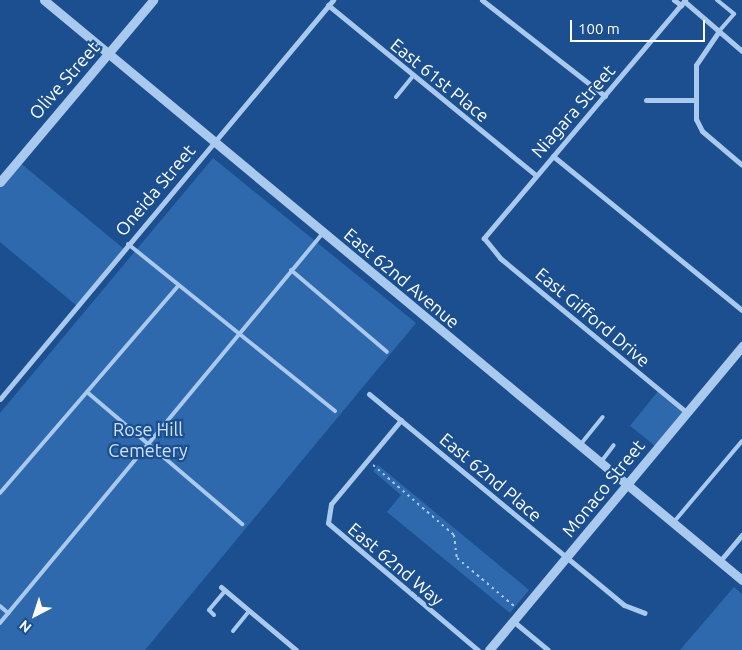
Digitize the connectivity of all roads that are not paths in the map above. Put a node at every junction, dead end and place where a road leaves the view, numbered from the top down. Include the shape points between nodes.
1 (44, 0) edge
2 (153, 0) edge
3 (333, 0) edge
4 (482, 0) edge
5 (674, 0) edge
6 (717, 0) edge
7 (683, 2) edge
8 (328, 5) junction
9 (719, 32) junction
10 (742, 51) edge
11 (108, 54) junction
12 (413, 76) junction
13 (396, 96) dead end
14 (605, 96) junction
15 (646, 100) dead end
16 (693, 100) junction
17 (213, 142) junction
18 (553, 156) junction
19 (742, 165) edge
20 (536, 175) junction
21 (0, 182) edge
22 (323, 233) junction
23 (485, 241) joint
24 (128, 244) junction
25 (291, 270) junction
26 (179, 285) junction
27 (742, 310) edge
28 (240, 332) junction
29 (742, 346) edge
30 (387, 352) dead end
31 (87, 392) junction
32 (369, 394) dead end
33 (0, 398) edge
34 (336, 411) dead end
35 (686, 412) junction
36 (604, 417) dead end
37 (400, 420) junction
38 (742, 441) edge
39 (148, 444) junction
40 (614, 445) dead end
41 (579, 446) junction
42 (599, 463) junction
43 (627, 486) junction
44 (0, 493) edge
45 (673, 523) junction
46 (242, 524) dead end
47 (742, 535) edge
48 (567, 558) junction
49 (720, 561) junction
50 (742, 580) edge
51 (223, 589) joint
52 (0, 606) edge
53 (250, 611) junction
54 (8, 613) junction
55 (645, 613) dead end
56 (214, 615) dead end
57 (514, 621) junction
58 (0, 623) edge
59 (233, 631) dead end
60 (296, 650) edge
61 (478, 650) edge
62 (489, 650) edge
63 (548, 650) edge

1 - 11 street, East 62nd Avenue
2 - 11 street, Olive Street
3 - 8 street, Oneida Street
4 - 14 street
5 - 7 street
6 - 9 lane via 734,14
7 - 9 street
7 - 14 street, Niagara Street
8 - 12 street, East 61st Place
8 - 17 street, Oneida Street
9 - 10 street
9 - 16 street via 696,65
11 - 17 street, East 62nd Avenue
11 - 21 street, Olive Street
12 - 13 lane
12 - 20 street, East 61st Place
14 - 18 street, Niagara Street
15 - 16 street
16 - 19 street via 702,131
17 - 22 street, East 62nd Avenue
17 - 24 street, Oneida Street
18 - 20 street, Niagara Street
18 - 27 street
20 - 23 street, Niagara Street via 487,232
22 - 25 lane
22 - 41 street, East 62nd Avenue
23 - 35 street, East Gifford Drive via 500,258
24 - 26 lane
24 - 33 street, Oneida Street
25 - 28 lane
25 - 30 lane
26 - 28 lane
26 - 31 lane
28 - 34 lane
28 - 39 lane
29 - 35 street, Monaco Street
31 - 39 lane
31 - 44 lane
32 - 37 street, East 62nd Place
35 - 43 street, Monaco Street
36 - 41 lane
37 - 48 street, East 62nd Place
37 - 61 street, East 62nd Way via 331,504 328,523
38 - 45 lane
39 - 46 lane
39 - 54 lane
40 - 42 lane
41 - 42 street, East 62nd Avenue
42 - 43 street, East 62nd Avenue
43 - 45 street, East 62nd Avenue
43 - 48 street, Monaco Street
45 - 49 street, East 62nd Avenue
47 - 49 street
48 - 55 street, East 62nd Place via 624,605
48 - 57 street, Monaco Street
49 - 50 street, East 62nd Avenue
51 - 53 street
51 - 56 lane via 209,610
52 - 54 lane
53 - 59 lane
53 - 60 street
54 - 58 lane
57 - 62 street, Monaco Street
57 - 63 street

